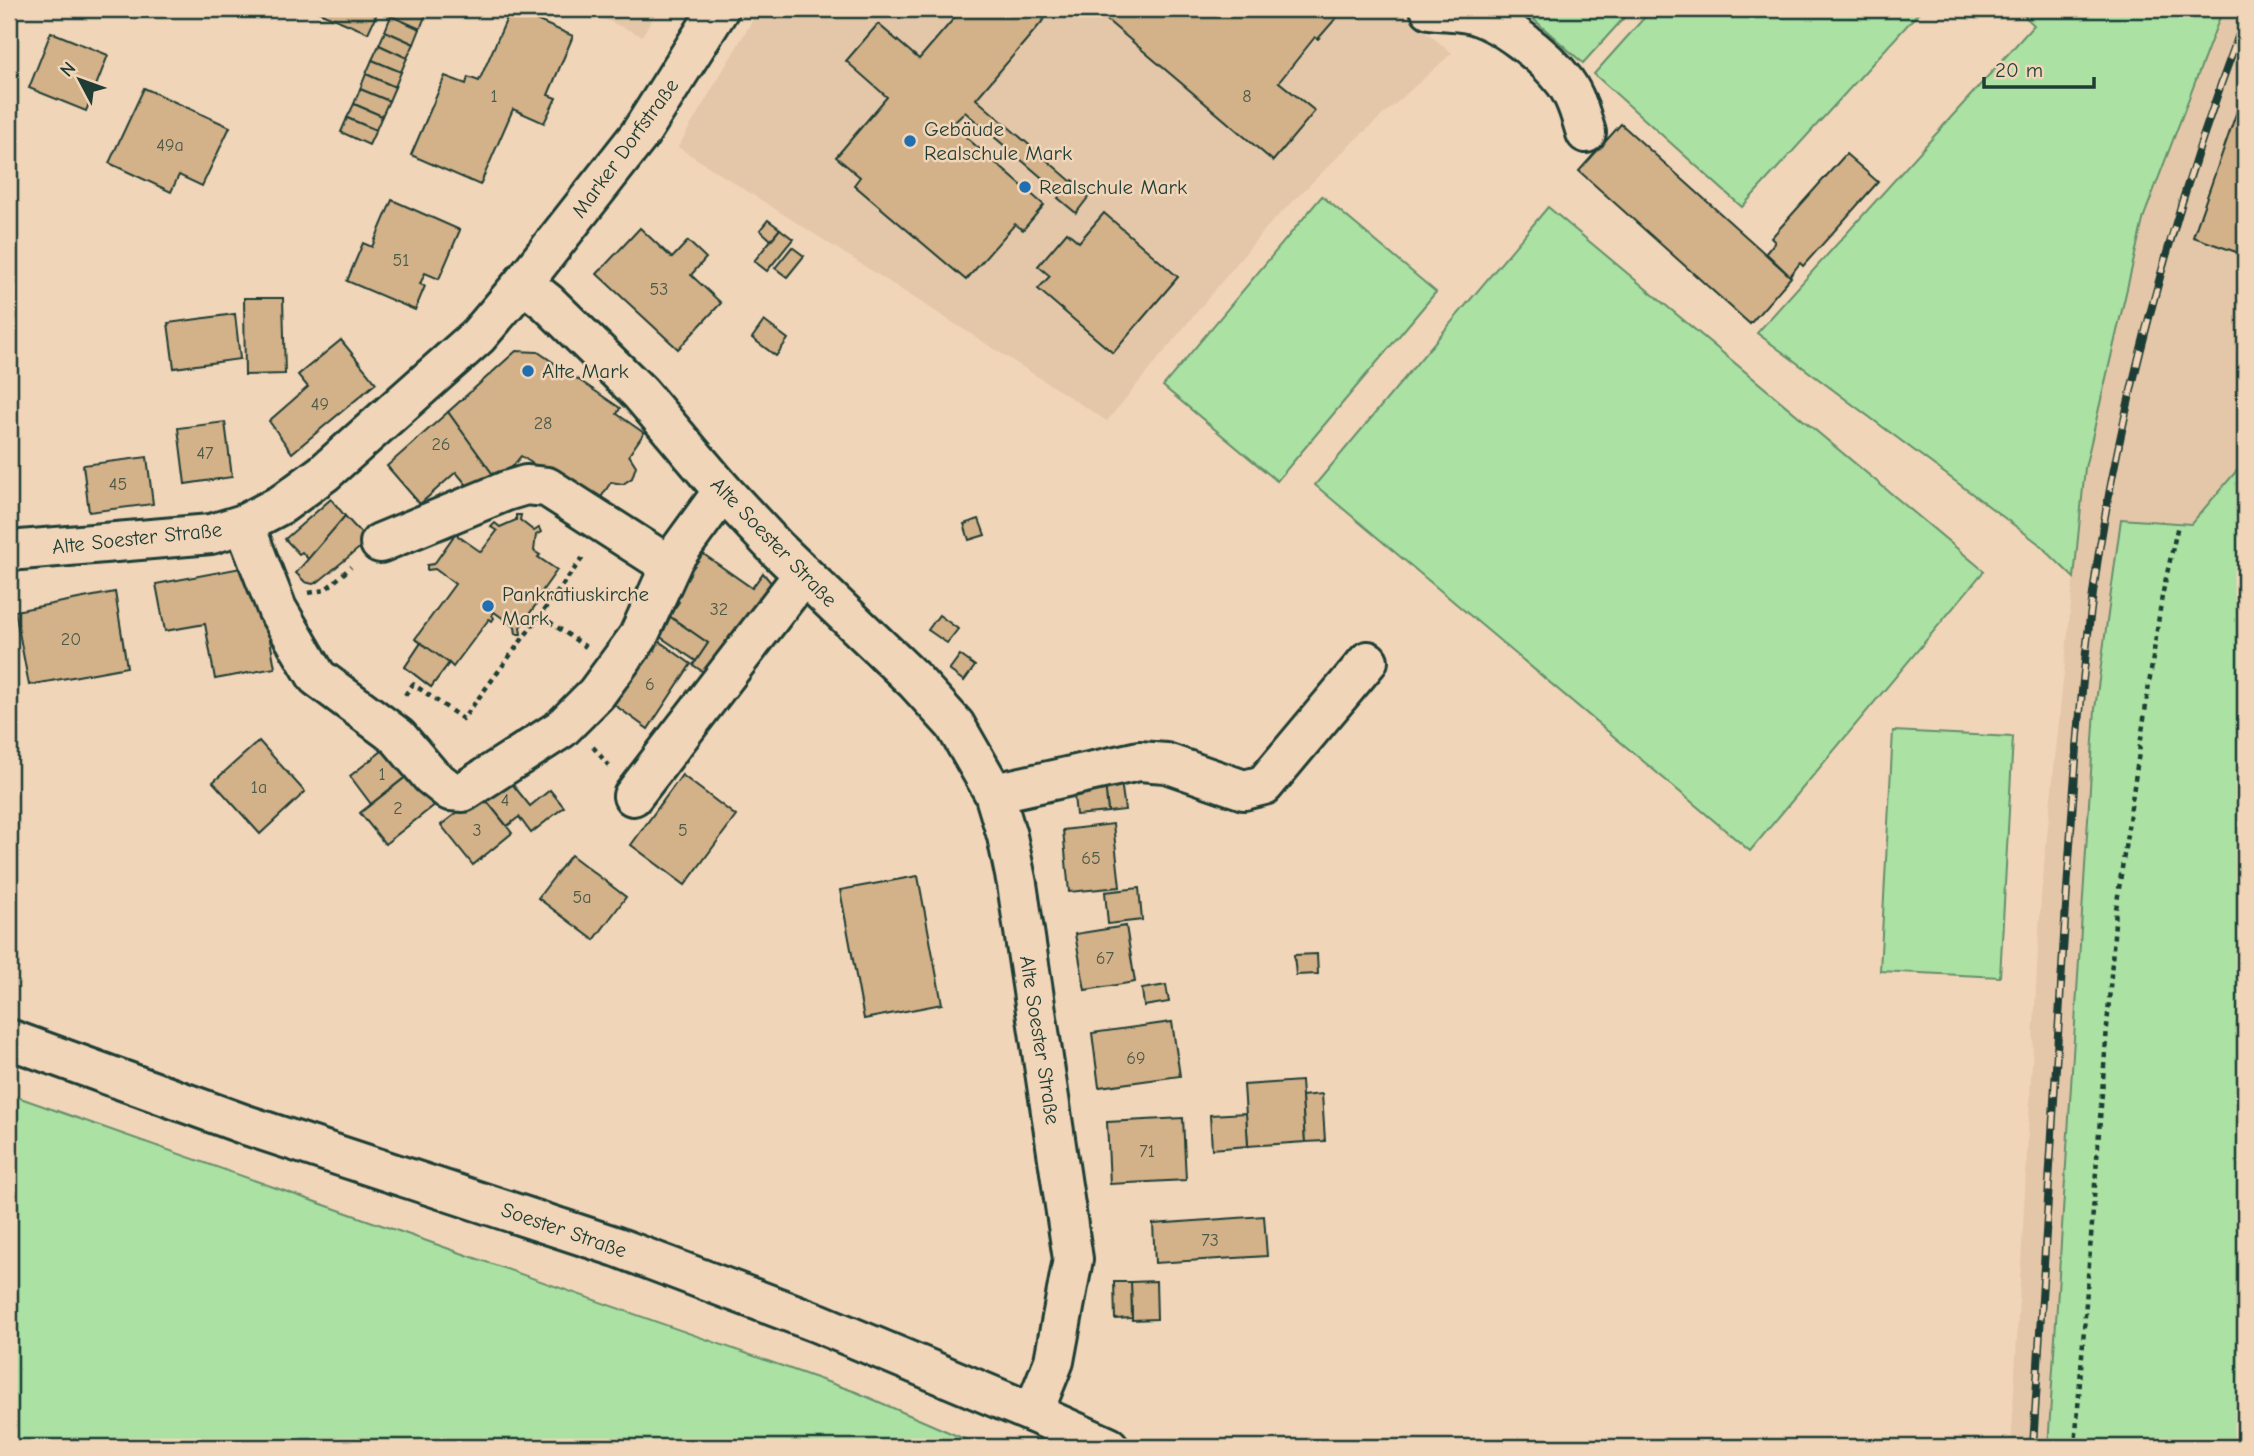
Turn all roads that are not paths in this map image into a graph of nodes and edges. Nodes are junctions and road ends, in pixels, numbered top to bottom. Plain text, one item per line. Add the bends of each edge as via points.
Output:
1 (719, 9) edge
2 (1430, 9) edge
3 (1586, 133) dead end
4 (523, 283) junction
5 (723, 491) junction
6 (244, 524) junction
7 (380, 543) road end
8 (9, 551) edge
9 (670, 566) junction
10 (803, 575) junction
11 (1368, 660) dead end
12 (994, 793) junction
13 (633, 796) road end
14 (9, 1039) edge
15 (1033, 1413) junction
16 (1109, 1447) edge

1 - 4 street, Marker Dorfstraße via 640,134
2 - 3 street via 1470,13 1513,34 1566,84
4 - 5 street, Alte Soester Straße via 640,393
4 - 6 street, Alte Soester Straße via 478,336 324,472
5 - 9 street
5 - 10 street, Alte Soester Straße
6 - 8 street, Alte Soester Straße via 211,534
6 - 9 street via 274,602 317,677 398,737 450,792 463,792 532,748 596,694 638,637
7 - 9 street via 526,485 547,488
10 - 12 street, Alte Soester Straße via 915,681 955,726
10 - 13 street
11 - 12 street via 1264,785 1244,790 1151,761 1126,762
12 - 15 street, Alte Soester Straße via 1017,884 1073,1259 1054,1361
14 - 15 street, Soester Straße via 246,1125 617,1247 818,1323
15 - 16 street, Soester Straße

